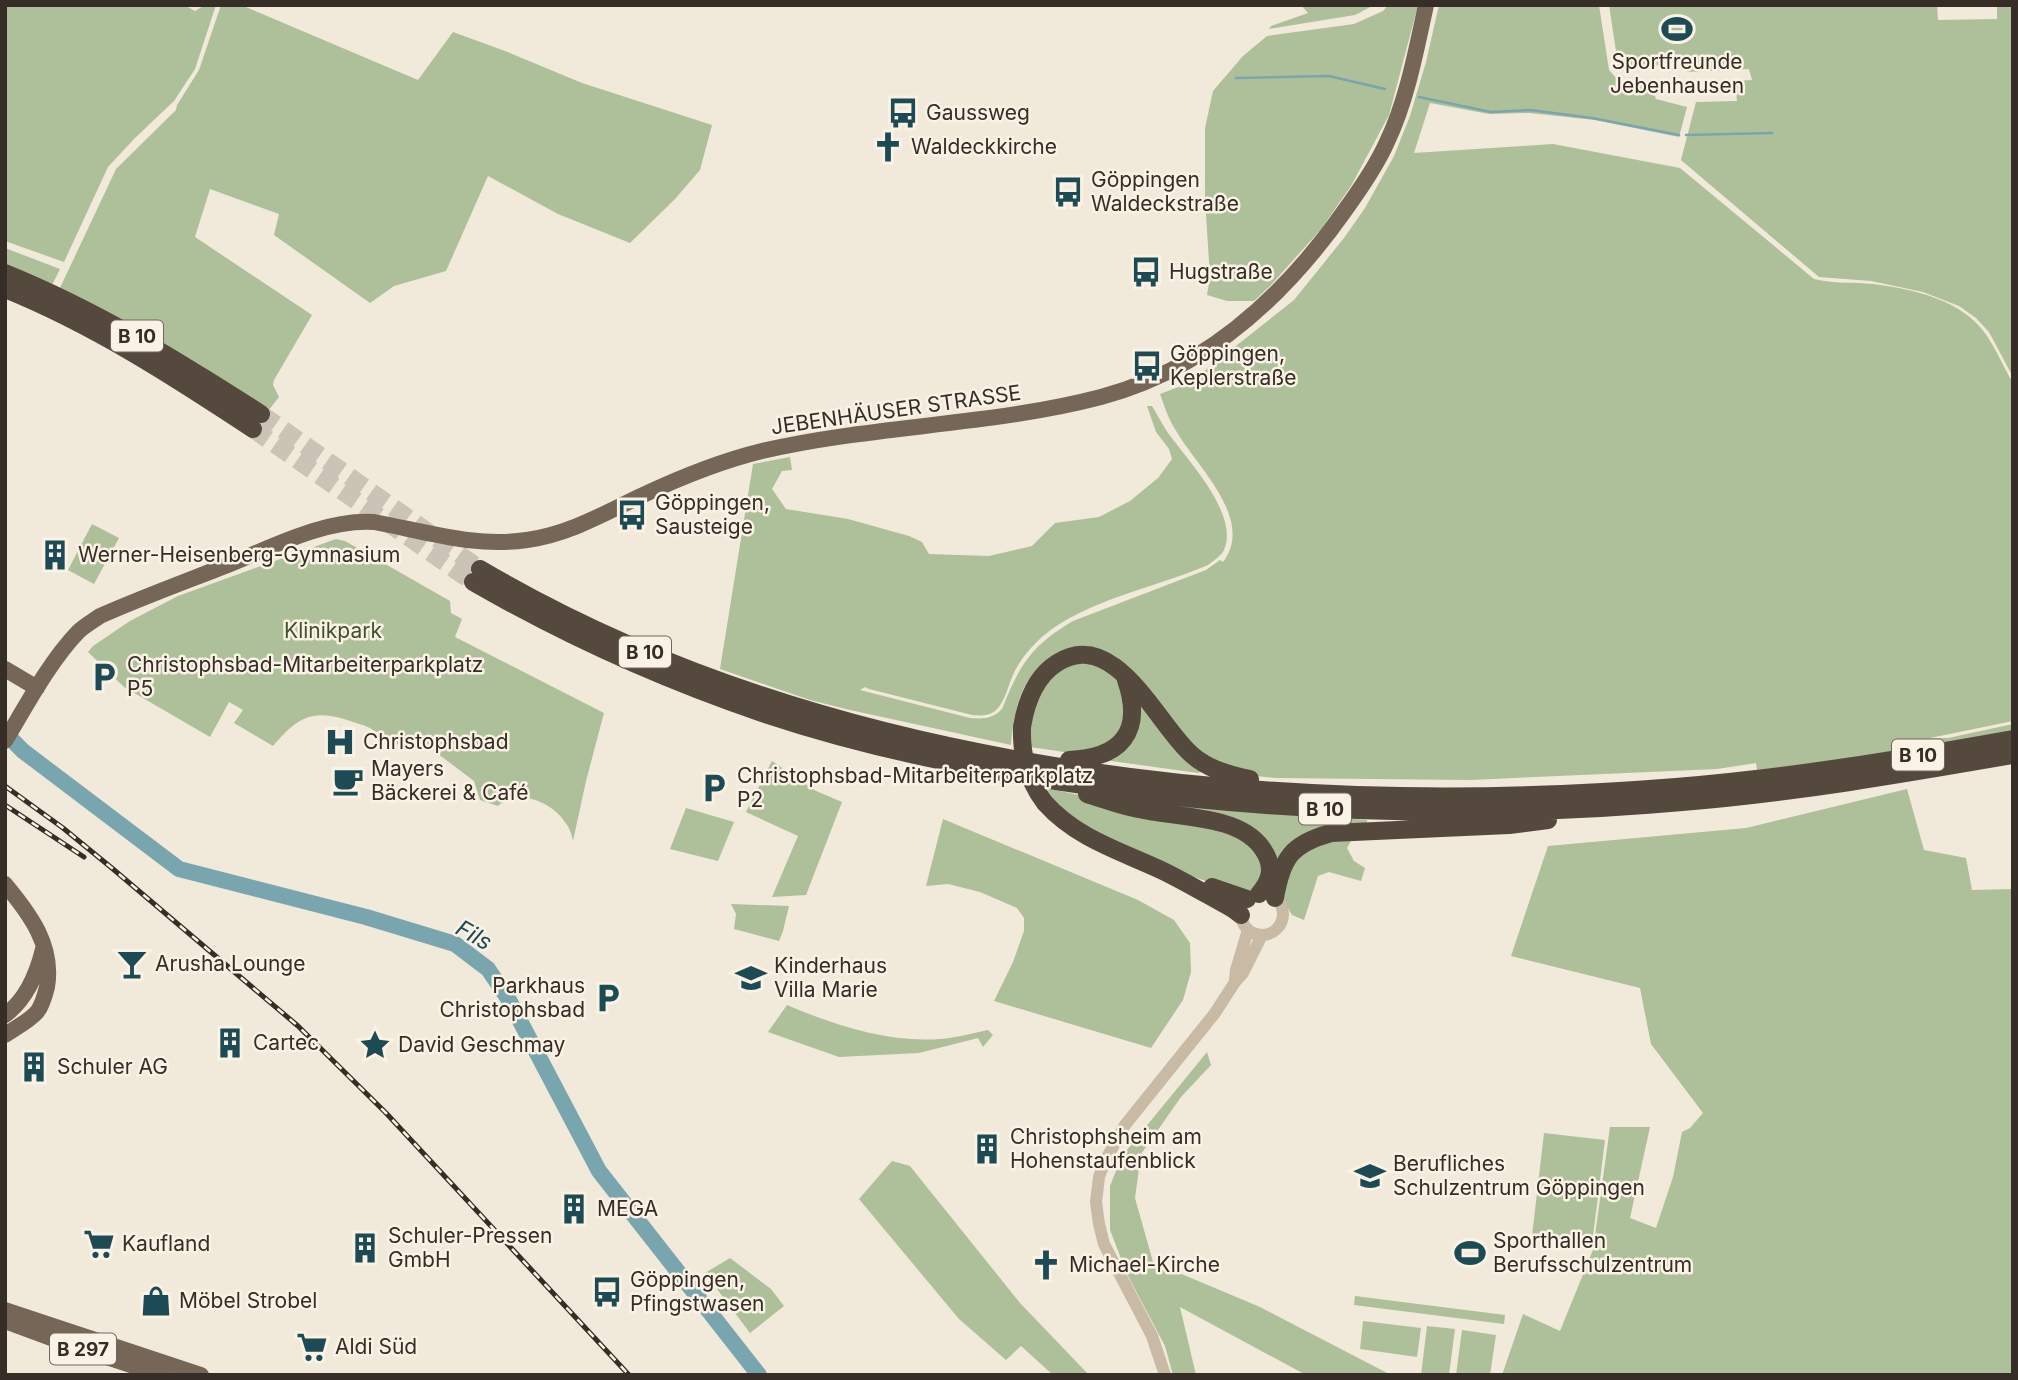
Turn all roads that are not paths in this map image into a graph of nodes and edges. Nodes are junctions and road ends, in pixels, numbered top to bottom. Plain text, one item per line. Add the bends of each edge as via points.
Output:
1 (1426, 5) edge
2 (5, 273) edge
3 (5, 289) edge
4 (476, 576) tunnel mouth
5 (5, 669) edge
6 (1124, 674) junction
7 (37, 688) junction
8 (2013, 739) edge
9 (5, 741) edge
10 (2013, 755) edge
11 (1057, 773) junction
12 (1276, 790) junction
13 (1592, 808) junction
14 (5, 884) edge
15 (1254, 907) junction
16 (1262, 935) junction
17 (44, 948) junction
18 (1235, 982) junction
19 (9, 1012) edge
20 (5, 1035) edge
21 (5, 1311) edge
22 (5, 1321) edge
23 (161, 1375) edge
24 (201, 1375) edge
25 (1165, 1375) edge

1 - 7 main road, JEBENHÄUSER STRASSE via 1399,110 1374,167 1322,243 1274,296 1227,336 1181,365 1113,393 1027,412 757,453 671,483 591,522 547,537 480,541 374,522 341,523 100,616 79,630
2 - 3 highway, B 10 via 141,338 257,421 132,351
4 - 11 highway, B 10 via 646,652 768,699
5 - 7 main road
6 - 11 highway, B 10 via 1133,708 1124,739 1101,757 1070,760
6 - 12 highway via 1192,755 1221,772
6 - 15 highway, bridge via 1091,656 1062,660 1048,669 1026,706 1022,727 1028,773 1045,803 1088,837 1233,909
7 - 9 main road, JEBENHÄUSER STRASSE
8 - 12 highway, B 10 via 1823,770 1664,788 1464,796
10 - 13 highway, B 10 via 1767,794
11 - 12 highway, B 10
11 - 13 highway, B 10 via 1231,802 1445,812
11 - 15 highway via 1077,792 1242,829 1257,841 1270,867 1270,877
13 - 15 highway, B 10 via 1509,825 1315,837 1287,858
14 - 17 main road via 30,915
15 - 16 street
15 - 16 street via 1280,904 1283,912 1275,931
15 - 18 street
16 - 18 street
17 - 19 main road via 35,977
17 - 20 main road via 49,975 46,993 37,1012
18 - 25 street via 1200,1034 1125,1125 1099,1177 1096,1202 1104,1244 1152,1336
21 - 24 main road, B 297
22 - 23 main road, B 297

